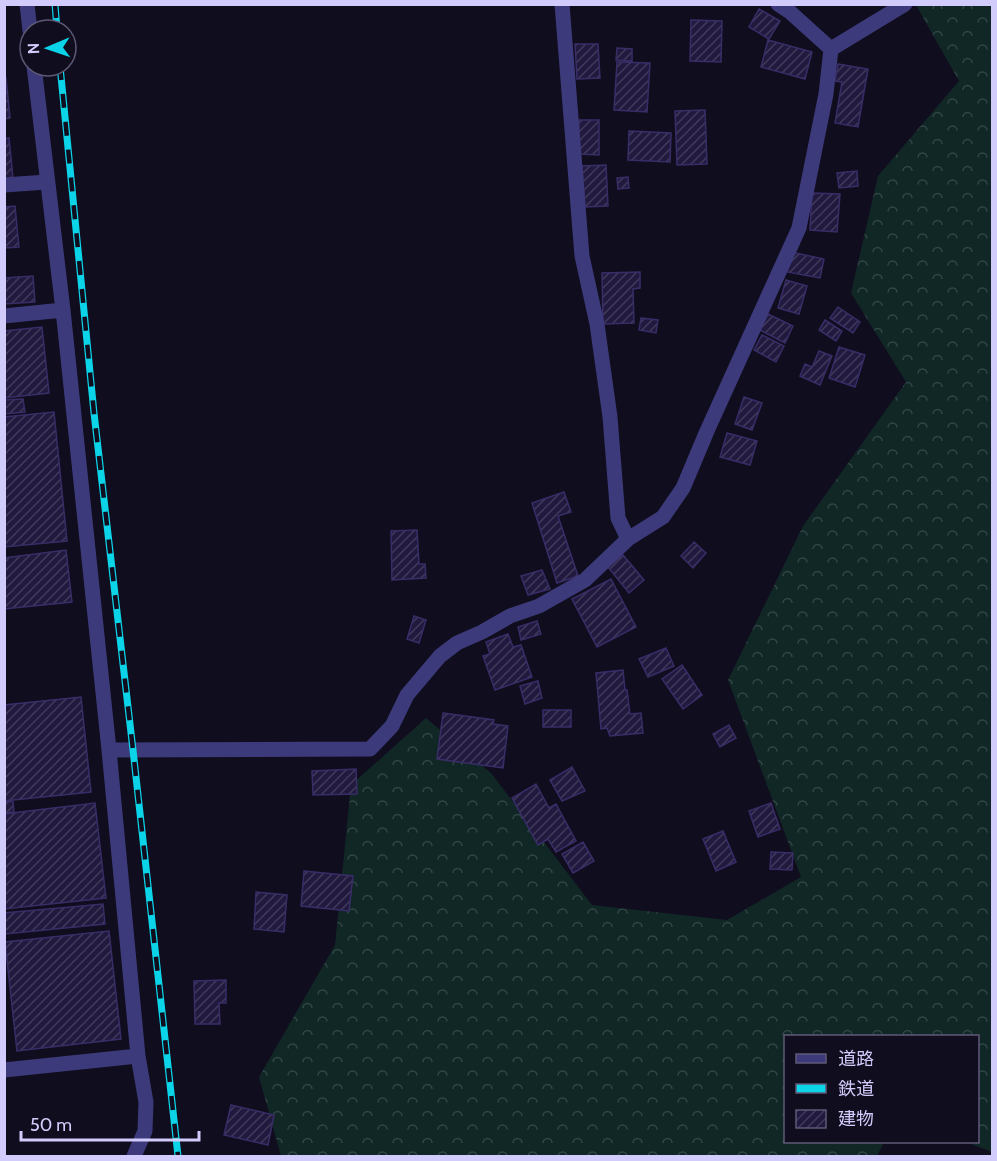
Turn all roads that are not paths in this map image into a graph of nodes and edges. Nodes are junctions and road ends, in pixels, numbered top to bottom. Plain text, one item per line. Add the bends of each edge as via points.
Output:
1 (562, 4) edge
2 (778, 4) edge
3 (905, 4) edge
4 (831, 49) junction
5 (35, 78) edge
6 (47, 182) junction
7 (4, 185) edge
8 (63, 310) junction
9 (4, 316) edge
10 (628, 539) junction
11 (110, 750) junction
12 (138, 1056) junction
13 (4, 1070) edge
14 (134, 1156) edge

1 - 10 street via 582,256 609,405 618,518
2 - 4 street
3 - 4 street
4 - 10 street via 799,228 683,489 663,517
5 - 6 street
6 - 7 street
6 - 8 street
8 - 9 street
8 - 11 street
10 - 11 street via 585,580 539,606 457,643 440,656 407,695 392,726 370,749
11 - 12 street
12 - 13 street
12 - 14 street via 146,1102 145,1131

